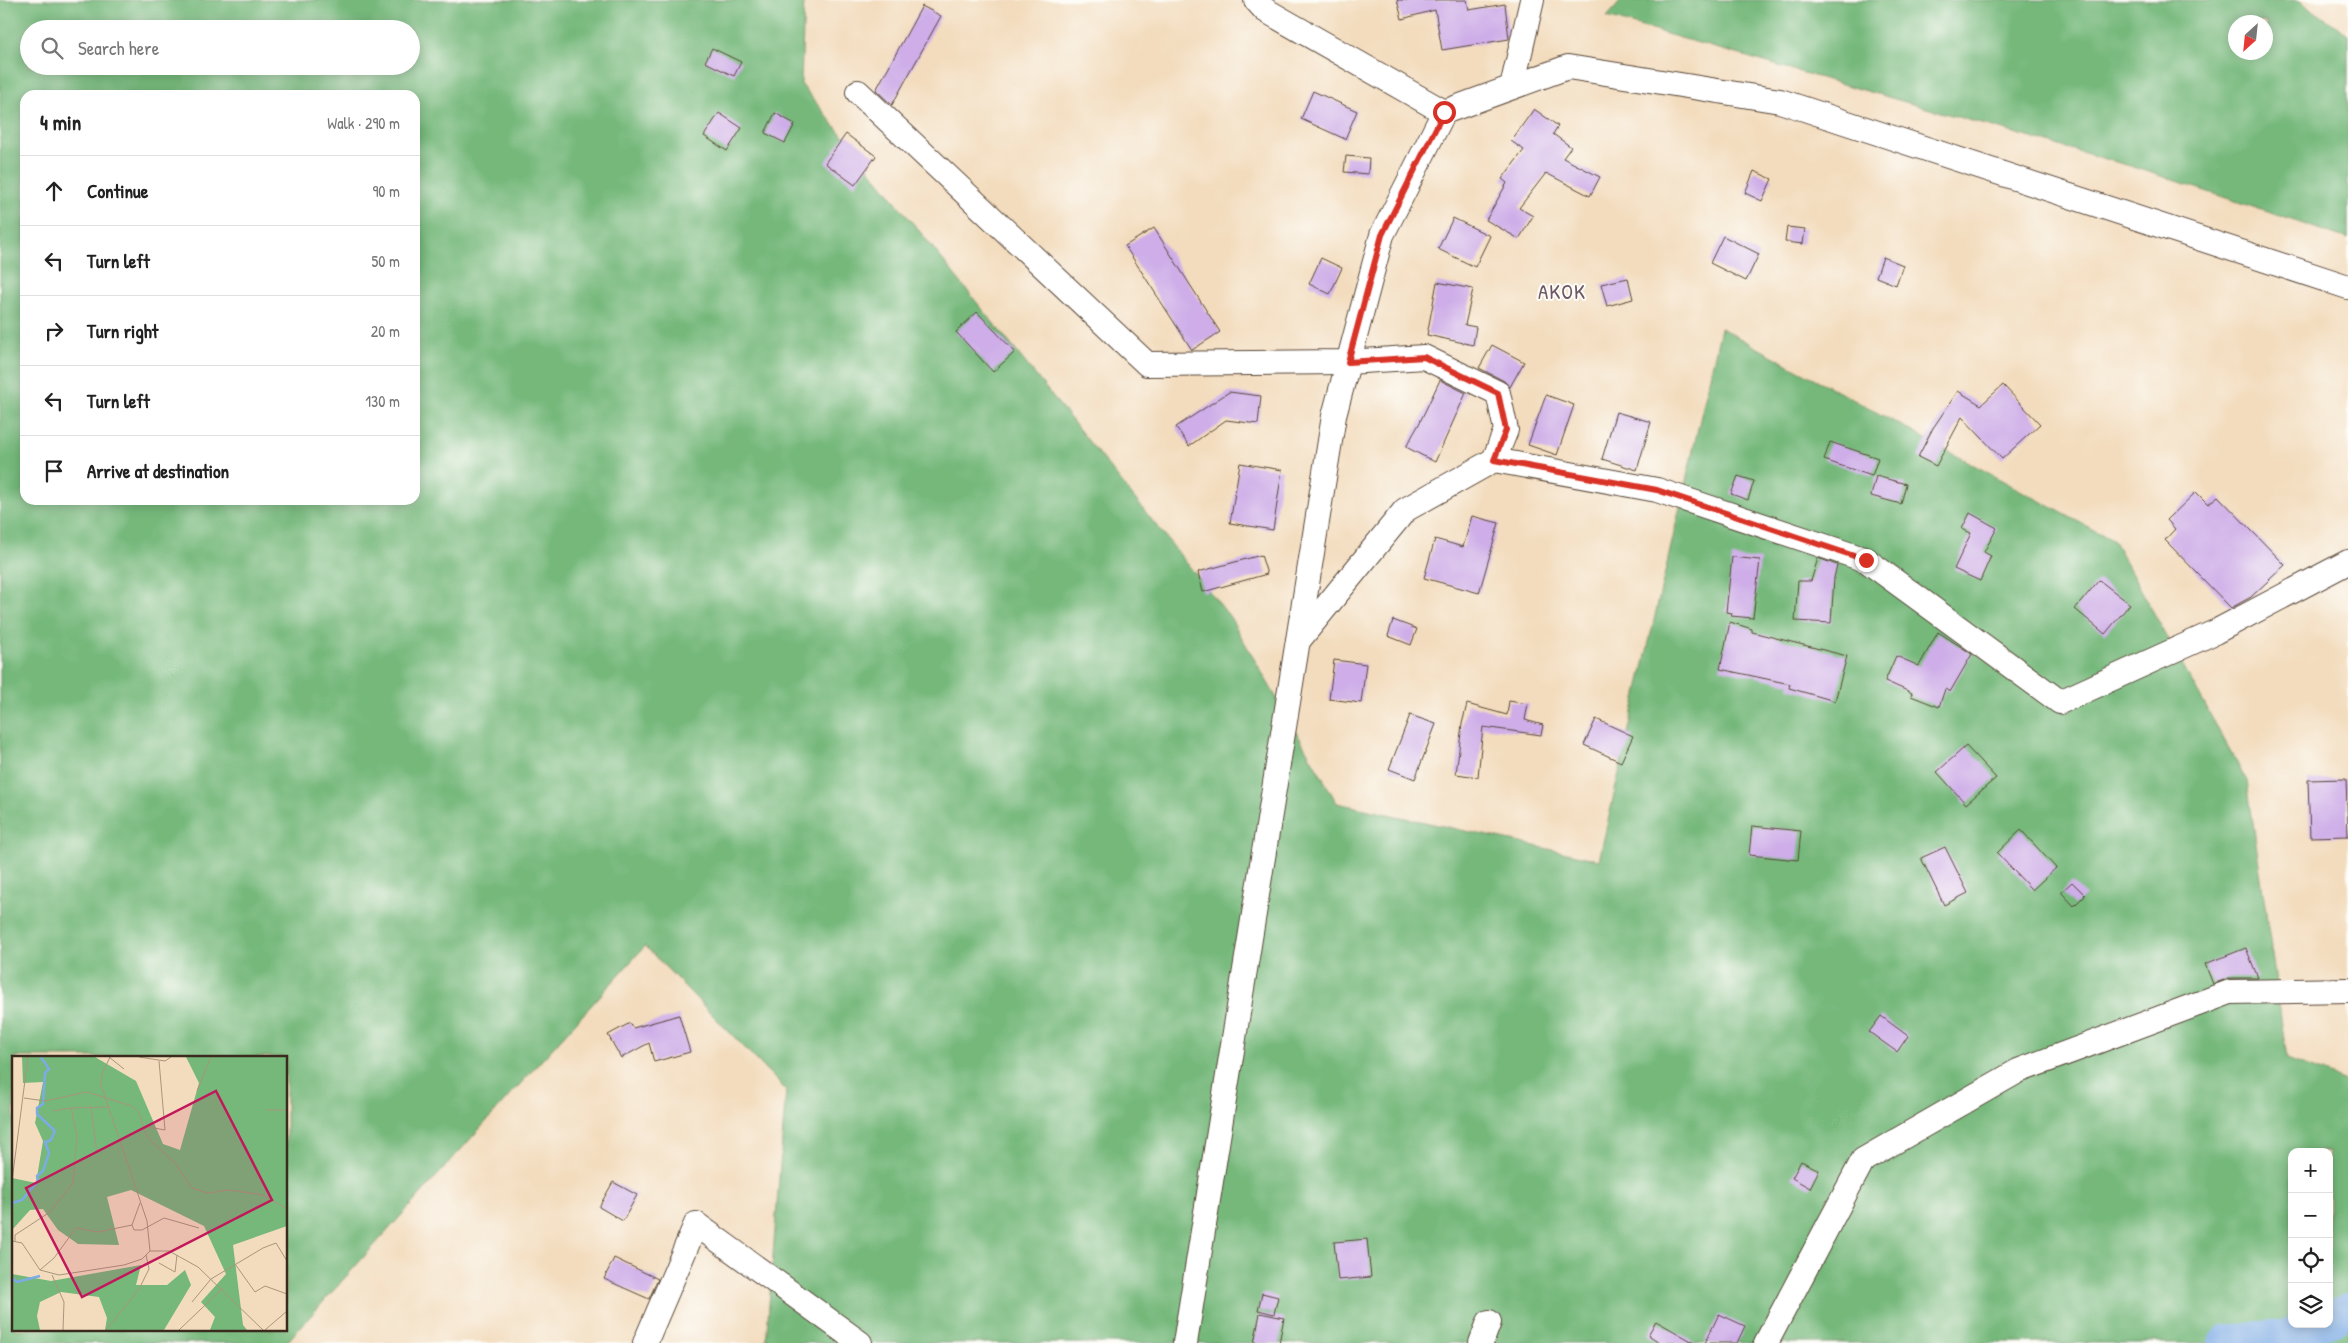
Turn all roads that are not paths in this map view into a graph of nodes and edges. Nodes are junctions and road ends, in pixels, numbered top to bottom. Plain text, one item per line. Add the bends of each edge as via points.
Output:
1 (1256, 0) edge
2 (1532, 0) edge
3 (1512, 87) junction
4 (858, 92) dead end
5 (1444, 112) junction
6 (2348, 286) edge
7 (1348, 362) junction
8 (1494, 460) junction
9 (2348, 562) edge
10 (1298, 642) junction
11 (2348, 990) edge
12 (645, 1343) edge
13 (860, 1343) edge
14 (1185, 1343) edge
15 (1766, 1343) edge

1 - 5 street via 1265,10
2 - 3 street
3 - 5 street
3 - 6 street via 1568,67 1780,101
4 - 7 street via 1147,364
5 - 7 street via 1382,235
7 - 8 street via 1424,357 1498,393 1506,430
7 - 10 street via 1334,416
8 - 9 street via 1657,490 1866,560 2060,702 2215,632
8 - 10 street via 1405,510
10 - 14 street
11 - 15 street via 2230,992 2018,1071 1863,1160
12 - 13 street via 696,1224

